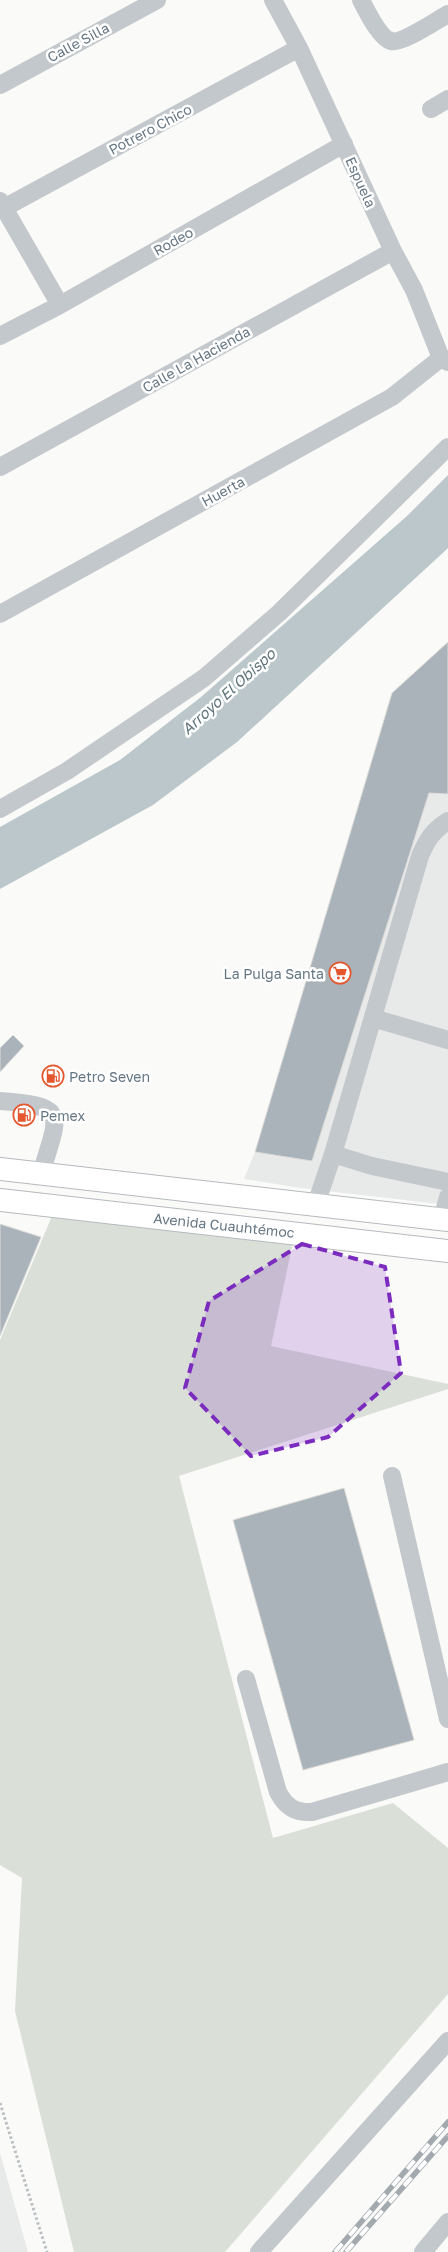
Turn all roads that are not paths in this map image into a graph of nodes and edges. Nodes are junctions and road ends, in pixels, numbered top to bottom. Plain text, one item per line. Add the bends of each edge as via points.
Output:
1 (157, 0) edge
2 (273, 0) edge
3 (361, 0) edge
4 (448, 14) edge
5 (299, 48) junction
6 (0, 85) edge
7 (448, 99) edge
8 (431, 109) dead end
9 (344, 144) junction
10 (1, 206) edge
11 (393, 251) junction
12 (60, 305) junction
13 (0, 336) edge
14 (444, 360) edge
15 (448, 447) edge
16 (0, 466) edge
17 (0, 614) edge
18 (0, 808) edge
19 (448, 821) edge
20 (373, 1018) junction
21 (448, 1040) edge
22 (0, 1102) edge
23 (333, 1154) junction
24 (0, 1169) edge
25 (41, 1174) junction
26 (448, 1182) edge
27 (448, 1197) edge
28 (0, 1200) edge
29 (316, 1204) junction
30 (445, 1219) edge
31 (448, 1251) edge
32 (392, 1476) dead end
33 (246, 1679) dead end
34 (448, 1719) edge
35 (448, 1772) edge
36 (448, 2041) edge
37 (448, 2222) edge
38 (425, 2251) edge
39 (259, 2252) edge

1 - 6 street, Calle Silla
2 - 5 street, Espuela
3 - 4 street via 384,37 392,41 401,40
5 - 9 street, Espuela
5 - 10 street, Potrero Chico
7 - 8 street
9 - 11 street, Espuela
9 - 12 street, Rodeo
10 - 12 street
11 - 14 street, Espuela
11 - 16 street, Calle La Hacienda
12 - 13 street, Rodeo
14 - 17 street, Huerta via 392,397
15 - 18 street via 279,613 204,678 112,742
19 - 20 street via 436,828 420,856
20 - 21 street
20 - 23 street
22 - 25 street via 45,1107 52,1114 56,1123
23 - 26 street
23 - 29 street
24 - 25 main road
25 - 29 main road
27 - 30 street
28 - 31 main road, Avenida Cuauhtémoc
29 - 30 main road
32 - 34 street
33 - 35 street via 278,1792 291,1809 312,1812
36 - 39 street
37 - 38 street

